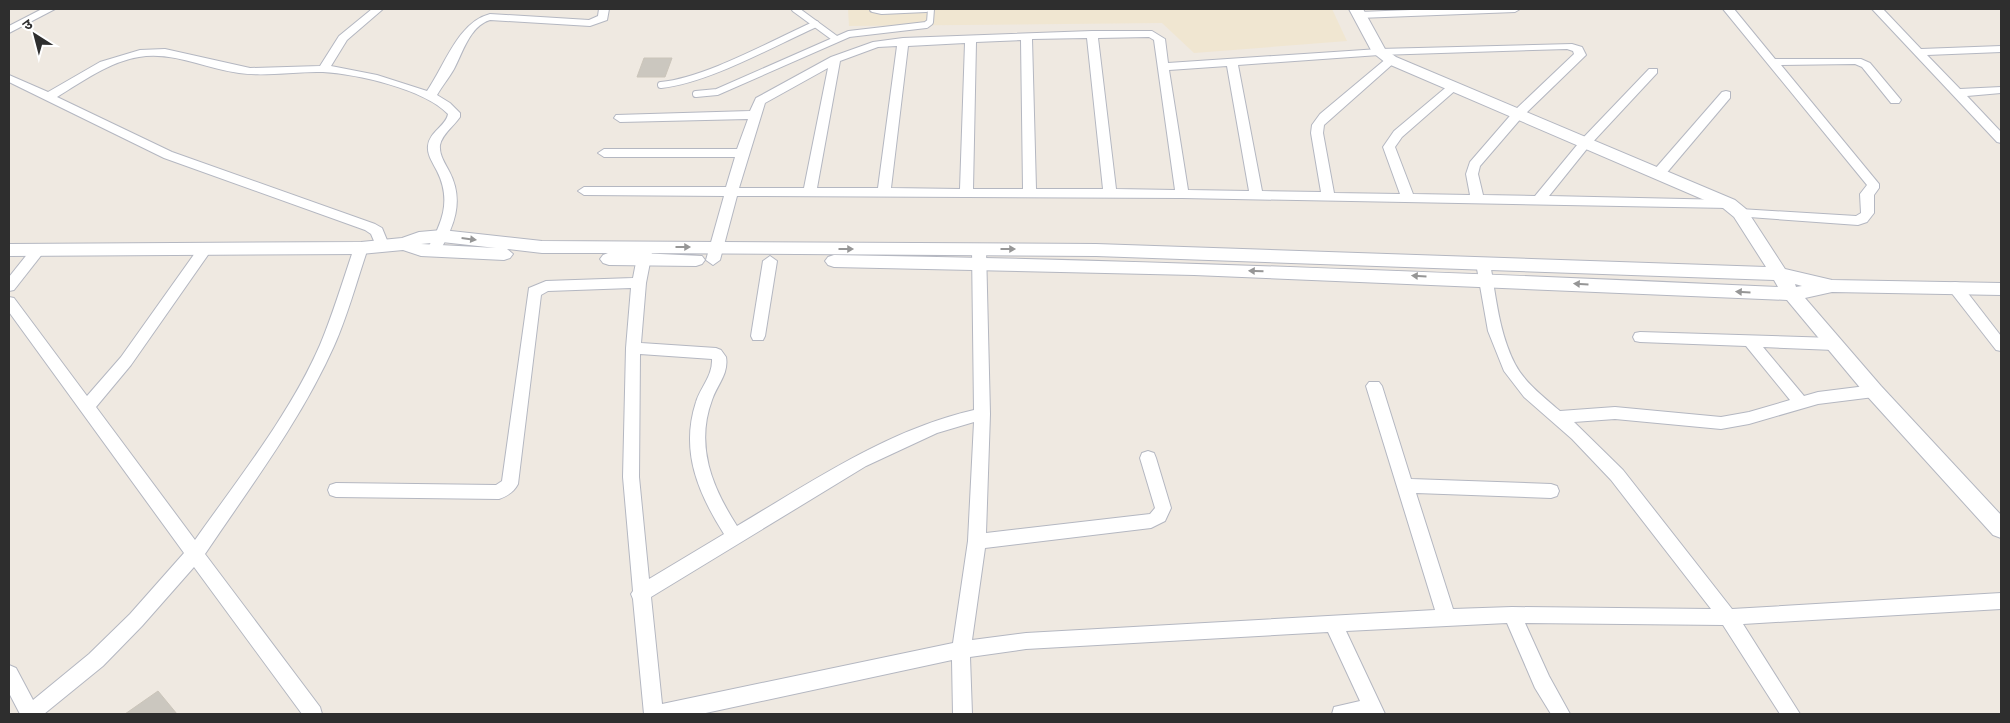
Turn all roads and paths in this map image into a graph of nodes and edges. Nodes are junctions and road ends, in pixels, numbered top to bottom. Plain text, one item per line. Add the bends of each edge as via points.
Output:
1 (50, 9) edge
2 (378, 9) edge
3 (519, 9) edge
4 (604, 9) edge
5 (795, 9) edge
6 (873, 9) edge
7 (926, 9) edge
8 (931, 9) edge
9 (1516, 9) edge
10 (1728, 9) edge
11 (1877, 9) edge
12 (1358, 12) edge
13 (512, 18) junction
14 (816, 24) junction
15 (9, 30) edge
16 (1092, 34) junction
17 (1026, 36) junction
18 (836, 38) junction
19 (971, 38) junction
20 (903, 41) junction
21 (2001, 49) edge
22 (1918, 52) junction
23 (1385, 56) junction
24 (835, 59) junction
25 (1232, 62) junction
26 (1772, 62) junction
27 (1162, 67) junction
28 (324, 69) junction
29 (1652, 70) dead end
30 (9, 78) edge
31 (661, 85) dead end
32 (1454, 86) junction
33 (2001, 90) edge
34 (1957, 93) junction
35 (696, 94) dead end
36 (1726, 95) dead end
37 (430, 96) junction
38 (48, 97) junction
39 (1895, 100) dead end
40 (1519, 113) junction
41 (754, 115) junction
42 (620, 118) dead end
43 (2001, 139) edge
44 (1586, 142) junction
45 (604, 153) dead end
46 (742, 153) junction
47 (1659, 173) junction
48 (584, 191) dead end
49 (884, 191) junction
50 (810, 192) junction
51 (966, 192) junction
52 (1030, 193) junction
53 (1110, 193) junction
54 (731, 194) junction
55 (1182, 194) junction
56 (1256, 196) junction
57 (1328, 197) junction
58 (1408, 198) junction
59 (1477, 200) junction
60 (1538, 201) junction
61 (1735, 209) junction
62 (442, 236) junction
63 (404, 244) junction
64 (382, 245) junction
65 (361, 248) junction
66 (205, 249) junction
67 (9, 250) edge
68 (38, 250) junction
69 (433, 251) junction
70 (644, 254) junction
71 (715, 254) junction
72 (794, 255) junction
73 (979, 256) junction
74 (770, 261) junction
75 (1485, 271) junction
76 (1778, 274) junction
77 (639, 283) junction
78 (9, 286) edge
79 (1832, 286) junction
80 (1955, 287) junction
81 (2001, 289) edge
82 (1792, 294) junction
83 (9, 302) edge
84 (758, 336) dead end
85 (1640, 337) dead end
86 (1750, 341) junction
87 (1834, 344) junction
88 (2001, 346) edge
89 (633, 348) junction
90 (1374, 386) dead end
91 (1874, 391) junction
92 (1800, 403) junction
93 (86, 408) junction
94 (982, 414) junction
95 (1558, 417) junction
96 (1148, 458) dead end
97 (1406, 486) junction
98 (336, 490) dead end
99 (1551, 491) dead end
100 (2001, 529) edge
101 (734, 537) junction
102 (977, 541) junction
103 (194, 555) junction
104 (640, 594) junction
105 (2001, 600) edge
106 (1512, 615) junction
107 (1728, 617) junction
108 (1447, 619) junction
109 (1333, 623) junction
110 (961, 650) junction
111 (9, 674) edge
112 (1374, 711) edge
113 (30, 714) edge
114 (313, 714) edge
115 (653, 714) edge
116 (659, 714) edge
117 (963, 714) edge
118 (1341, 714) edge
119 (1561, 714) edge
120 (1791, 714) edge

1 - 15 street
2 - 28 street via 344,38
3 - 13 street
4 - 13 street via 603,18 590,23
5 - 14 lane
6 - 7 lane
8 - 18 lane via 930,22 926,25 858,32
9 - 12 street
10 - 26 street
11 - 22 street
12 - 23 street
13 - 37 street via 490,16 479,20
14 - 18 lane
14 - 31 lane via 700,76
16 - 17 street
16 - 27 street via 1152,34 1159,39
16 - 53 street
17 - 19 street
17 - 52 street
18 - 35 lane via 717,92
19 - 20 street
19 - 51 street
20 - 24 street via 865,47
20 - 49 street
21 - 22 street
22 - 34 street
23 - 25 street
23 - 32 street
23 - 40 street via 1568,46 1578,49 1580,55
23 - 57 street via 1318,125
24 - 41 street via 768,95 760,101
24 - 50 street
25 - 27 street
25 - 56 street
26 - 39 street via 1857,61 1866,65
26 - 61 street via 1870,179 1873,188 1867,197 1870,210 1858,221
27 - 55 street
28 - 37 street via 385,81
28 - 38 street via 239,70 153,51 112,61
29 - 44 street
30 - 38 street
32 - 40 street
32 - 58 street via 1398,134 1389,147
33 - 34 street
34 - 43 street
36 - 47 street
37 - 62 street via 454,113 454,118 435,139 434,145 453,193 451,211
38 - 64 street via 168,155 370,227 377,231
40 - 44 street
40 - 59 street via 1474,164 1472,174
41 - 42 street
41 - 46 street
44 - 47 street
44 - 60 street
45 - 46 street
46 - 54 street
47 - 61 street
48 - 54 street
49 - 50 street
49 - 51 street
50 - 54 street
51 - 52 street
52 - 53 street
53 - 55 street
54 - 71 street
55 - 56 street
56 - 57 street
57 - 58 street
58 - 59 street
59 - 60 street
60 - 61 street
61 - 76 street
62 - 63 street via 419,238
62 - 69 street
62 -> 70 street
63 - 64 street
63 - 69 street
64 - 65 street
65 - 66 street
65 - 103 street via 327,346 304,390
66 - 68 street
66 - 93 street via 126,361
67 - 68 street
68 - 78 street
69 - 70 street
70 - 71 street
70 - 77 street
71 - 72 street
71 - 74 street
72 - 73 street
72 - 74 street
73 - 75 street
73 - 94 street
74 - 84 street
75 - 76 street
82 -> 75 street
75 - 95 street via 1495,331 1509,367 1529,393
76 - 79 street
76 - 82 street
77 - 89 street
77 - 98 street via 546,286 534,292 510,484 506,489 499,492
79 - 80 street
79 - 82 street
80 - 81 street
80 - 88 street
82 - 87 street
83 - 93 street
85 - 86 street
86 - 87 street
86 - 92 street
87 - 91 street
89 - 101 street via 716,354 719,357 719,369 700,411 697,447 707,492
89 - 104 street via 631,477
90 - 97 street
91 - 92 street
91 - 100 street
92 - 95 street via 1721,424 1615,413
93 - 103 street
94 - 101 street via 950,420 907,437
94 - 102 street
95 - 107 street via 1617,475
96 - 102 street via 1163,508 1158,518
97 - 99 street
97 - 108 street
101 - 104 street
102 - 110 street
103 - 113 street via 96,660
103 - 114 street
104 - 115 street
105 - 107 street
106 - 107 street
106 - 108 street
106 - 119 street via 1542,682
107 - 120 street
108 - 109 street
109 - 110 street via 1026,642
109 - 112 street
110 - 116 street
110 - 117 street
111 - 113 street
112 - 118 street

